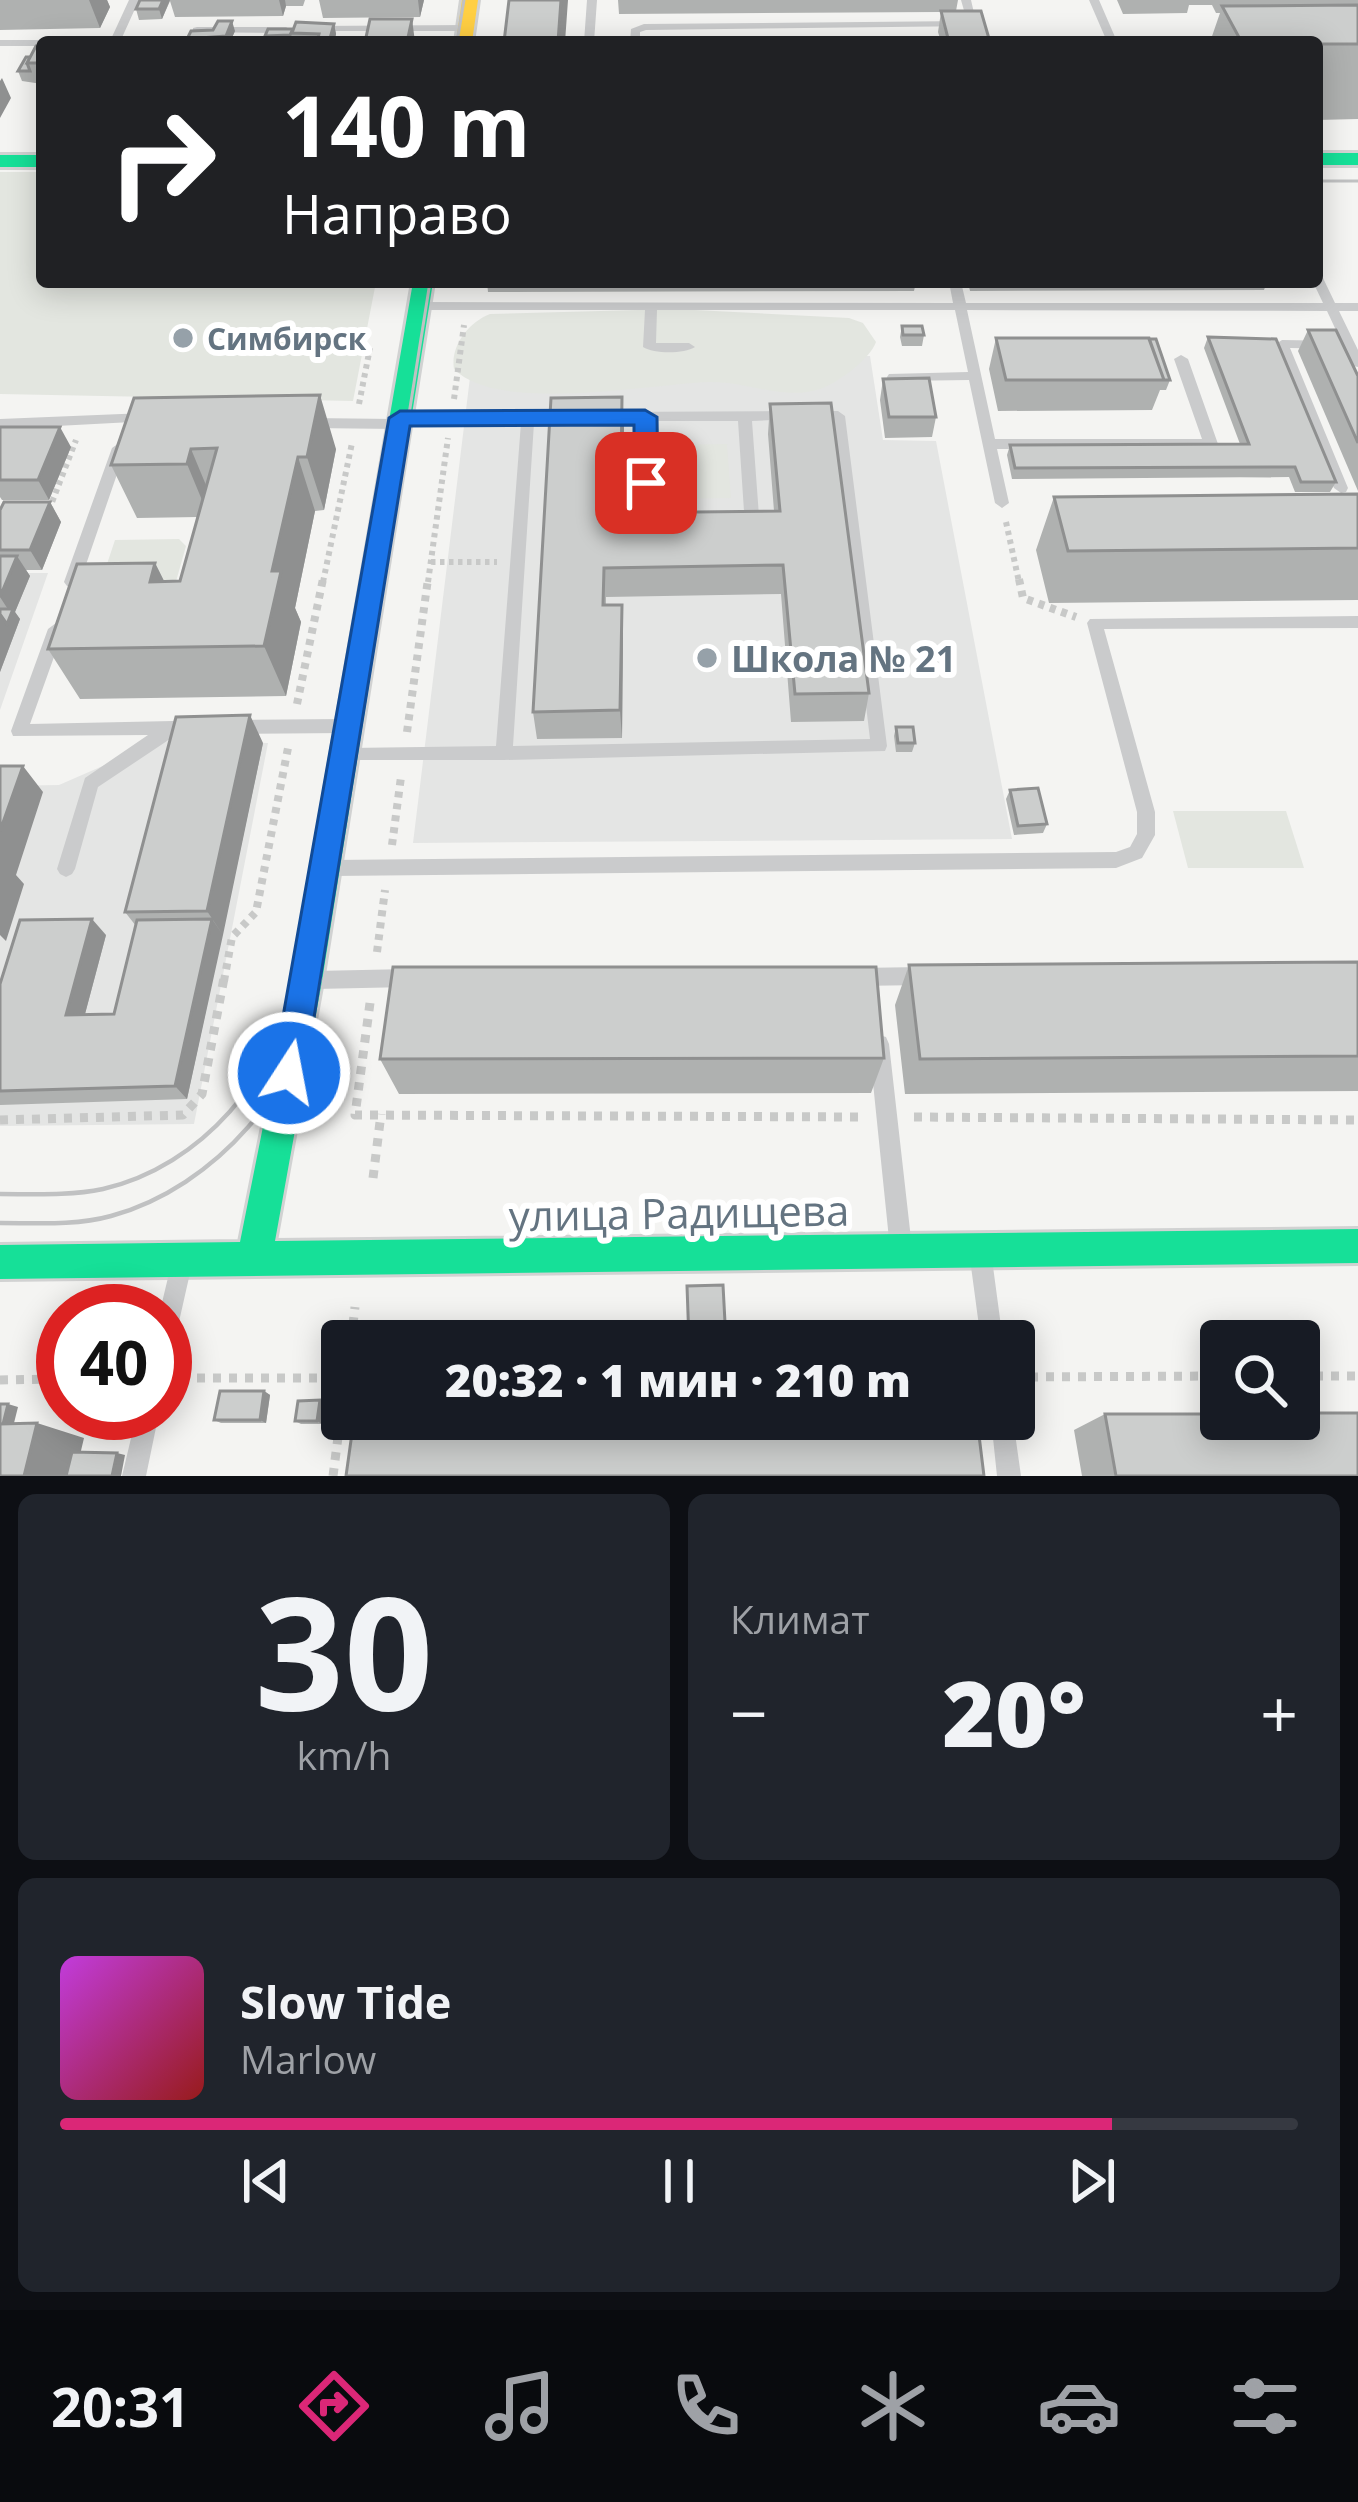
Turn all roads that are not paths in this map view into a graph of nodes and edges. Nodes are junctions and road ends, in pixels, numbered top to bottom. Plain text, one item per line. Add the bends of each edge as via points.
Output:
1 (134, 0) edge
2 (592, 0) edge
3 (966, 0) edge
4 (1094, 0) edge
5 (467, 23) edge
6 (197, 30) edge
7 (118, 36) edge
8 (589, 36) edge
9 (635, 36) edge
10 (1110, 36) edge
11 (0, 43) edge
12 (36, 43) edge
13 (1323, 159) edge
14 (1358, 159) edge
15 (36, 160) edge
16 (0, 161) edge
17 (956, 288) edge
18 (1322, 288) edge
19 (421, 294) edge
20 (959, 305) junction
21 (651, 306) junction
22 (1331, 307) junction
23 (1358, 307) edge
24 (688, 347) dead end
25 (1355, 356) edge
26 (1181, 359) dead end
27 (975, 376) junction
28 (896, 393) edge
29 (745, 416) junction
30 (645, 417) junction
31 (168, 418) edge
32 (529, 418) junction
33 (575, 418) edge
34 (598, 418) edge
35 (130, 419) junction
36 (400, 421) junction
37 (296, 423) edge
38 (0, 424) edge
39 (990, 444) junction
40 (1341, 488) edge
41 (1002, 502) road end
42 (688, 516) edge
43 (710, 516) edge
44 (67, 597) edge
45 (59, 620) edge
46 (1358, 622) edge
47 (348, 726) junction
48 (197, 727) edge
49 (221, 727) edge
50 (173, 728) junction
51 (504, 753) junction
52 (344, 755) junction
53 (66, 868) dead end
54 (325, 868) junction
55 (872, 976) junction
56 (942, 976) edge
57 (825, 977) edge
58 (421, 978) edge
59 (307, 981) junction
60 (875, 1000) edge
61 (877, 1023) edge
62 (1358, 1246) edge
63 (980, 1250) junction
64 (902, 1252) junction
65 (254, 1259) junction
66 (181, 1261) junction
67 (0, 1262) edge
68 (176, 1284) edge
69 (989, 1320) edge
70 (142, 1440) edge
71 (1005, 1440) edge
72 (134, 1476) edge
73 (1010, 1476) edge

1 - 7 lane
2 - 8 lane
3 - 9 lane via 973,24 644,27
4 - 10 lane
5 - 6 lane
11 - 12 lane
13 - 14 street
15 - 16 street
17 - 20 lane
18 - 22 lane
19 - 21 lane via 467,306
19 - 36 street
20 - 21 lane
20 - 22 lane
20 - 27 lane
21 - 24 lane via 649,347
22 - 23 lane
22 - 25 lane
25 - 40 lane via 1282,344
26 - 39 lane via 1210,444
27 - 28 lane via 894,376
27 - 39 lane
29 - 30 lane
29 - 43 lane via 752,516
29 - 51 lane via 838,416 879,746
30 - 34 lane
30 - 42 lane via 646,517
31 - 35 lane
32 - 33 lane
32 - 36 lane
32 - 51 lane
35 - 38 lane
35 - 44 lane
36 - 37 lane
36 - 47 street
39 - 41 lane
45 - 50 lane via 19,731
46 - 54 lane via 1095,623 1145,812 1146,836 1136,854 1116,860
47 - 49 lane
47 - 52 street
48 - 50 lane
50 - 53 lane via 91,783
51 - 52 lane
52 - 54 street
54 - 59 street
55 - 56 lane
55 - 57 lane
55 - 60 lane
58 - 59 lane
59 - 65 street
61 - 64 lane
62 - 63 street, улица Радищева
63 - 64 street, улица Радищева
63 - 69 lane
64 - 65 street, улица Радищева
65 - 66 street, улица Радищева
66 - 67 street, улица Радищева
66 - 68 lane
70 - 72 lane
71 - 73 lane

